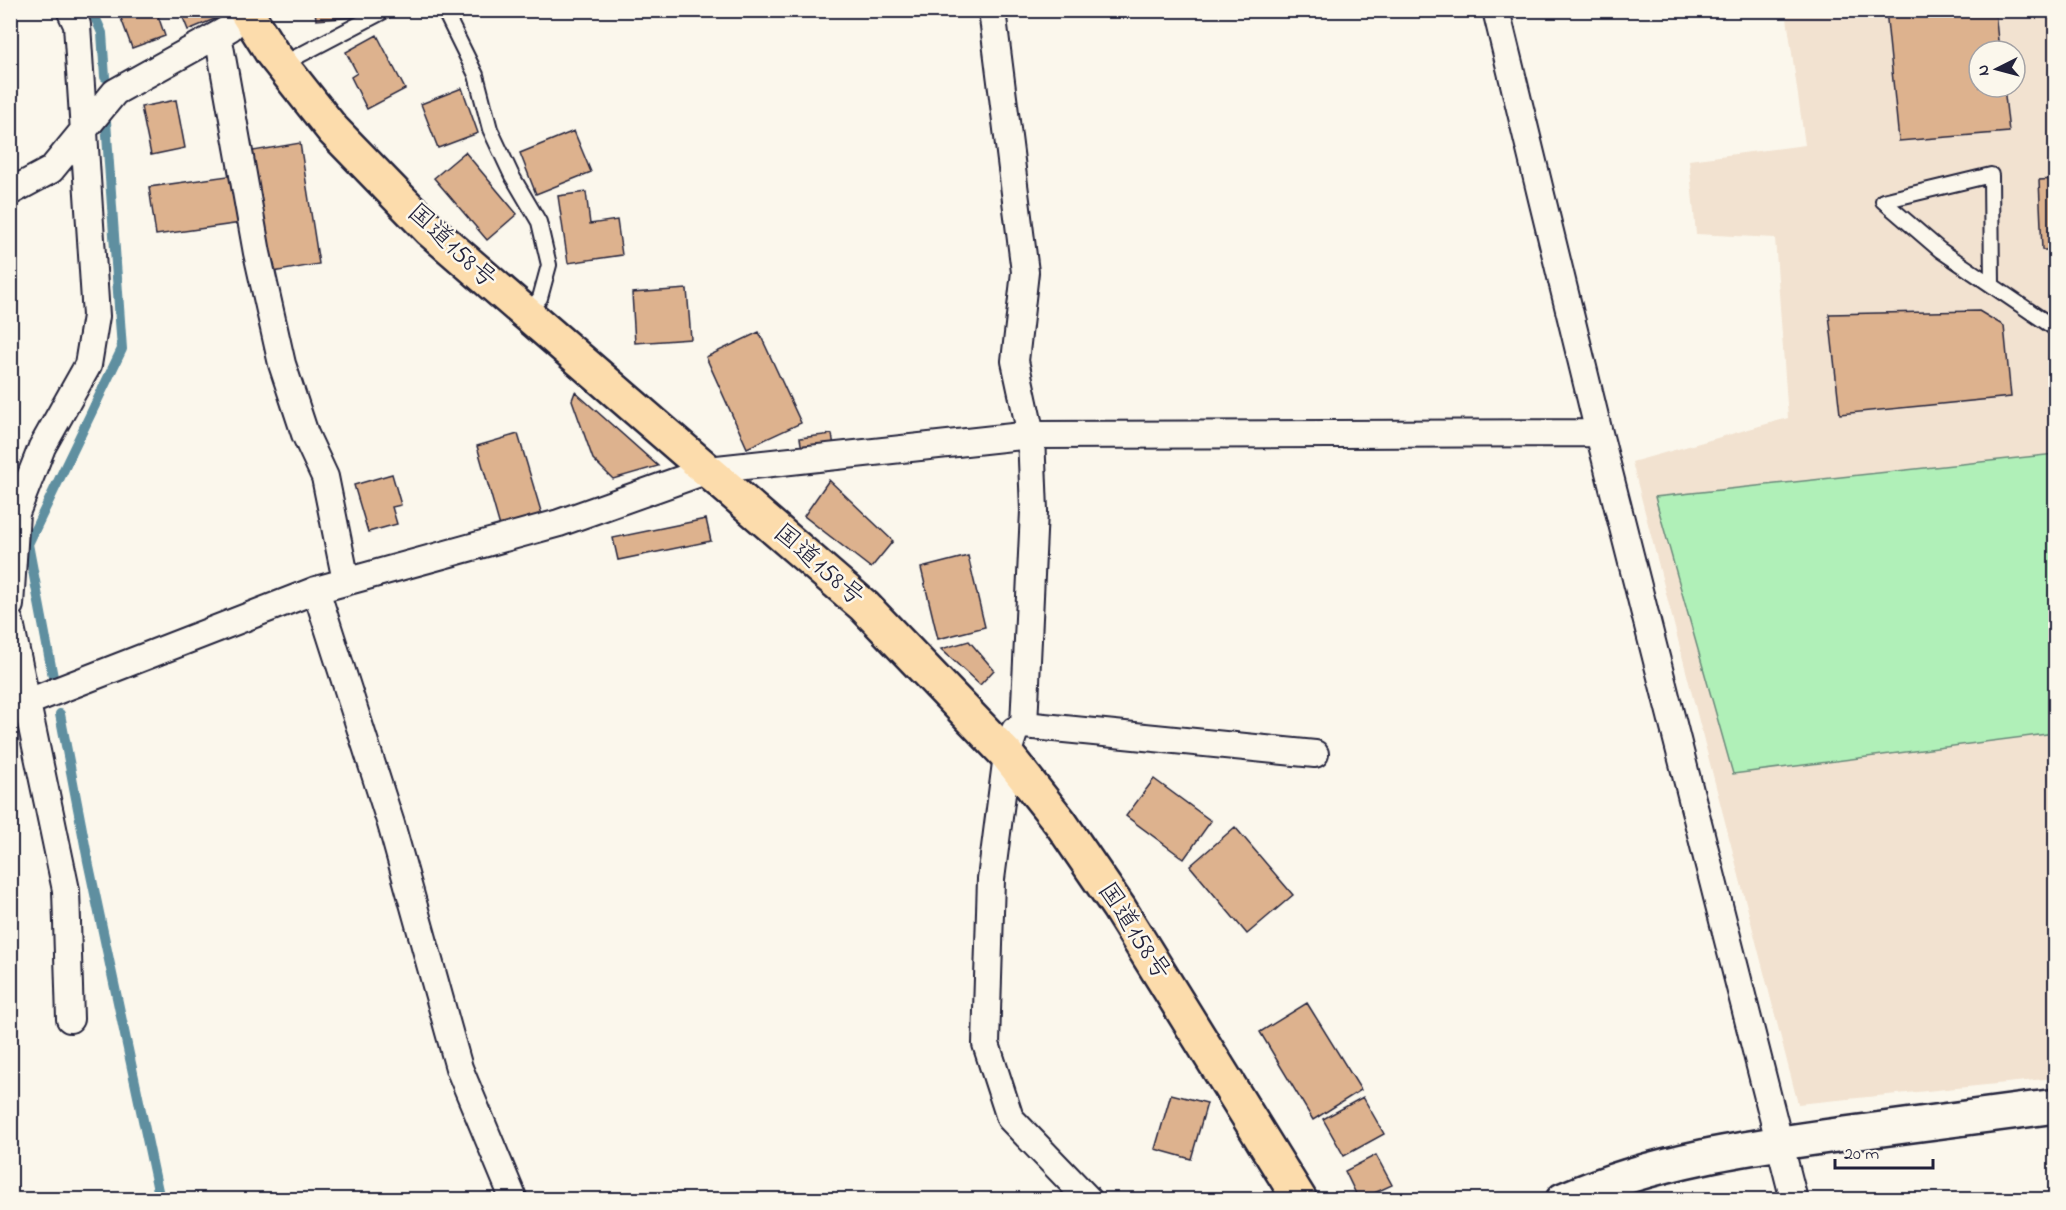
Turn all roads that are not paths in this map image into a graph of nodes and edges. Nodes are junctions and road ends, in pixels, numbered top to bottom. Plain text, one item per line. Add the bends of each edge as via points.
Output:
1 (70, 10) edge
2 (386, 10) edge
3 (444, 10) edge
4 (992, 10) edge
5 (1496, 10) edge
6 (247, 14) edge
7 (218, 35) junction
8 (281, 64) junction
9 (82, 132) junction
10 (10, 192) edge
11 (1992, 285) junction
12 (526, 315) junction
13 (2055, 329) edge
14 (1599, 433) junction
15 (1030, 435) junction
16 (708, 470) junction
17 (346, 581) junction
18 (316, 590) junction
19 (10, 605) edge
20 (10, 622) edge
21 (19, 706) edge
22 (1024, 725) junction
23 (1315, 754) dead end
24 (1008, 755) junction
25 (70, 1019) dead end
26 (2055, 1106) edge
27 (1780, 1142) junction
28 (514, 1200) edge
29 (1089, 1200) edge
30 (1300, 1200) edge
31 (1563, 1200) edge
32 (1794, 1200) edge

1 - 9 street via 77,26
2 - 8 lane
3 - 12 lane via 476,75 490,129 539,222 549,265 540,298
4 - 15 street via 1025,272 1015,361
5 - 14 street
6 - 7 street
6 - 8 highway, 国道158号
7 - 9 street via 115,92
7 - 17 street via 257,253 282,364 305,434 325,477
8 - 12 highway, 国道158号 via 333,130 378,178
9 - 10 street via 51,170
9 - 19 street via 96,316 88,364 42,447 16,513
11 - 11 lane via 1940,250 1883,201 1991,176
11 - 13 lane
12 - 16 highway, 国道158号
14 - 15 street
14 - 27 street
15 - 16 street
15 - 22 street via 1034,511
16 - 17 street via 559,524
16 - 24 highway, 国道158号 via 864,606
17 - 18 street
18 - 21 street
18 - 28 street via 391,824 459,1068
20 - 21 street
21 - 25 street via 66,890
22 - 23 street
22 - 24 street via 1015,730
24 - 29 street via 991,879 986,1044 1010,1118
24 - 30 highway, 国道158号 via 1119,908
26 - 27 street
27 - 31 street via 1678,1161 1600,1184
27 - 32 street

